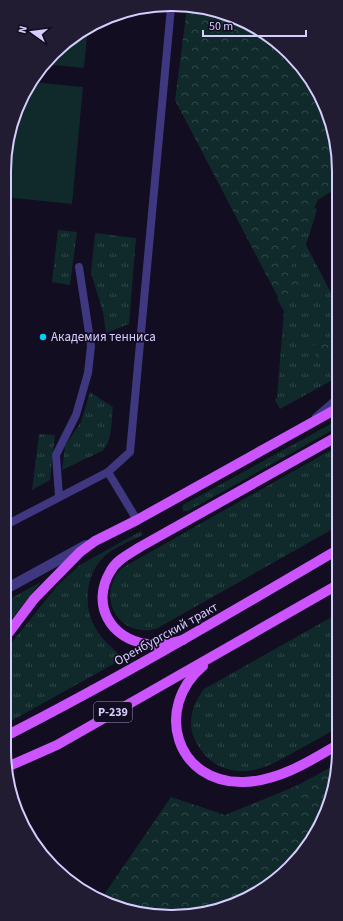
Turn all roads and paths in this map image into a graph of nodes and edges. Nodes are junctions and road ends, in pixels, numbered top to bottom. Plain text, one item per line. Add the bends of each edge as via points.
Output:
1 (171, 11) edge
2 (79, 267) dead end
3 (332, 403) edge
4 (332, 411) edge
5 (308, 423) junction
6 (332, 439) edge
7 (108, 472) junction
8 (59, 496) junction
9 (137, 520) junction
10 (11, 522) edge
11 (95, 541) junction
12 (332, 553) edge
13 (11, 586) edge
14 (332, 588) edge
15 (11, 630) edge
16 (183, 640) junction
17 (218, 653) junction
18 (11, 733) edge
19 (332, 748) edge
20 (11, 765) edge

1 - 7 lane via 130,452
2 - 8 lane via 91,346 88,373 76,415 56,455
3 - 5 lane
4 - 5 main road
5 - 9 main road
6 - 16 main road via 140,547 119,560 110,571 102,595 107,619 113,628 145,644 159,645
7 - 8 lane
7 - 9 lane
8 - 10 lane
9 - 11 main road
11 - 13 street
11 - 15 main road via 80,552 34,599
12 - 16 main road, Оренбургский тракт / Р-239
14 - 17 main road, Р-239
16 - 18 main road, Оренбургский тракт / Р-239
17 - 19 main road via 189,681 178,708 177,737 183,752 192,764 202,772 228,781 257,781 288,771
17 - 20 main road, Р-239 via 57,744

